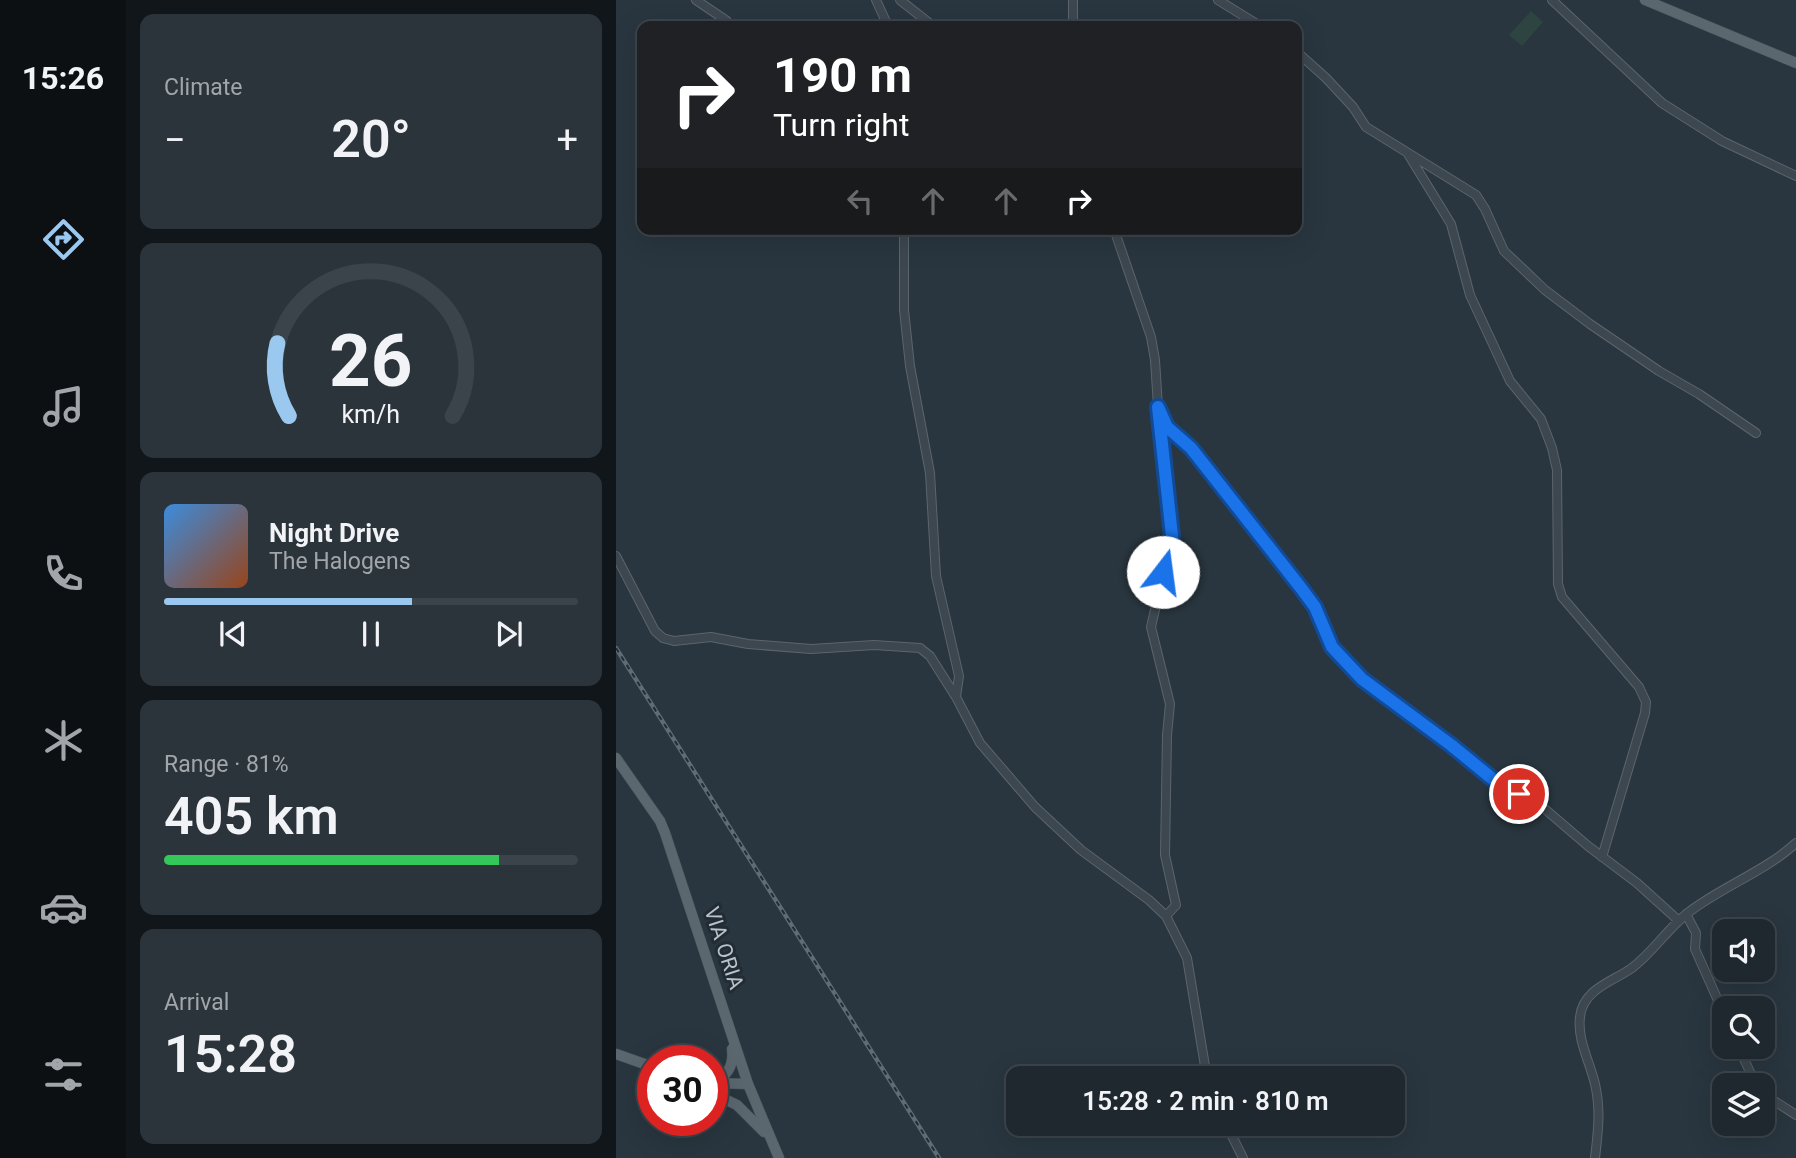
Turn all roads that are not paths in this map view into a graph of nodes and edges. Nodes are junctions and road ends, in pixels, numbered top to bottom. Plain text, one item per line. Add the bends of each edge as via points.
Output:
1 (696, 0) edge
2 (876, 0) edge
3 (900, 0) edge
4 (1073, 0) edge
5 (1218, 0) edge
6 (1552, 0) edge
7 (1645, 0) edge
8 (727, 21) dead end
9 (886, 21) edge
10 (927, 21) edge
11 (1073, 21) edge
12 (1252, 21) edge
13 (1302, 57) edge
14 (1796, 63) edge
15 (1408, 154) junction
16 (1796, 176) edge
17 (904, 235) edge
18 (1116, 235) edge
19 (1158, 407) junction
20 (1756, 433) dead end
21 (616, 556) edge
22 (956, 698) junction
23 (616, 758) edge
24 (1796, 843) edge
25 (1602, 856) junction
26 (1166, 916) junction
27 (1683, 917) junction
28 (1716, 996) edge
29 (731, 1034) junction
30 (617, 1054) edge
31 (637, 1062) edge
32 (1206, 1066) edge
33 (728, 1070) edge
34 (728, 1084) edge
35 (750, 1087) junction
36 (728, 1096) edge
37 (1775, 1101) edge
38 (728, 1102) edge
39 (1796, 1115) edge
40 (1232, 1136) edge
41 (771, 1139) junction
42 (779, 1158) edge
43 (1243, 1158) edge
44 (1595, 1158) edge

1 - 8 street
2 - 9 street
3 - 10 street
4 - 11 street
5 - 12 street
6 - 16 street via 1662,103 1722,141
7 - 14 main road
13 - 15 street via 1353,107 1366,127
15 - 20 street via 1476,195 1504,251 1545,290
15 - 25 street via 1451,224 1470,295 1504,369 1541,419 1552,447 1562,597 1639,687 1646,702
17 - 22 street via 910,366 930,473 936,576 958,676
18 - 19 street via 1151,337
19 - 25 street via 1167,427 1191,448 1287,569 1315,607 1332,647 1362,679 1500,785 1539,804
19 - 26 street via 1172,536 1151,627 1170,704 1165,855 1176,905
21 - 22 street via 663,638 711,637 811,649 920,648
22 - 26 street via 980,743 1035,807 1081,850
23 - 29 main road, VIA ORIA via 660,821
24 - 27 street via 1774,862
25 - 27 street
26 - 32 street via 1187,958
27 - 28 street via 1696,933 1695,949
27 - 44 street via 1631,968 1594,990 1580,1013 1579,1027 1600,1107
29 - 33 main road via 733,1055
29 - 35 main road, VIA ORIA
30 - 31 main road
34 - 35 main road
35 - 36 main road via 739,1098
35 - 41 main road, VIA ORIA
37 - 39 street
38 - 41 main road
40 - 43 street
41 - 42 main road, VIA ORIA

